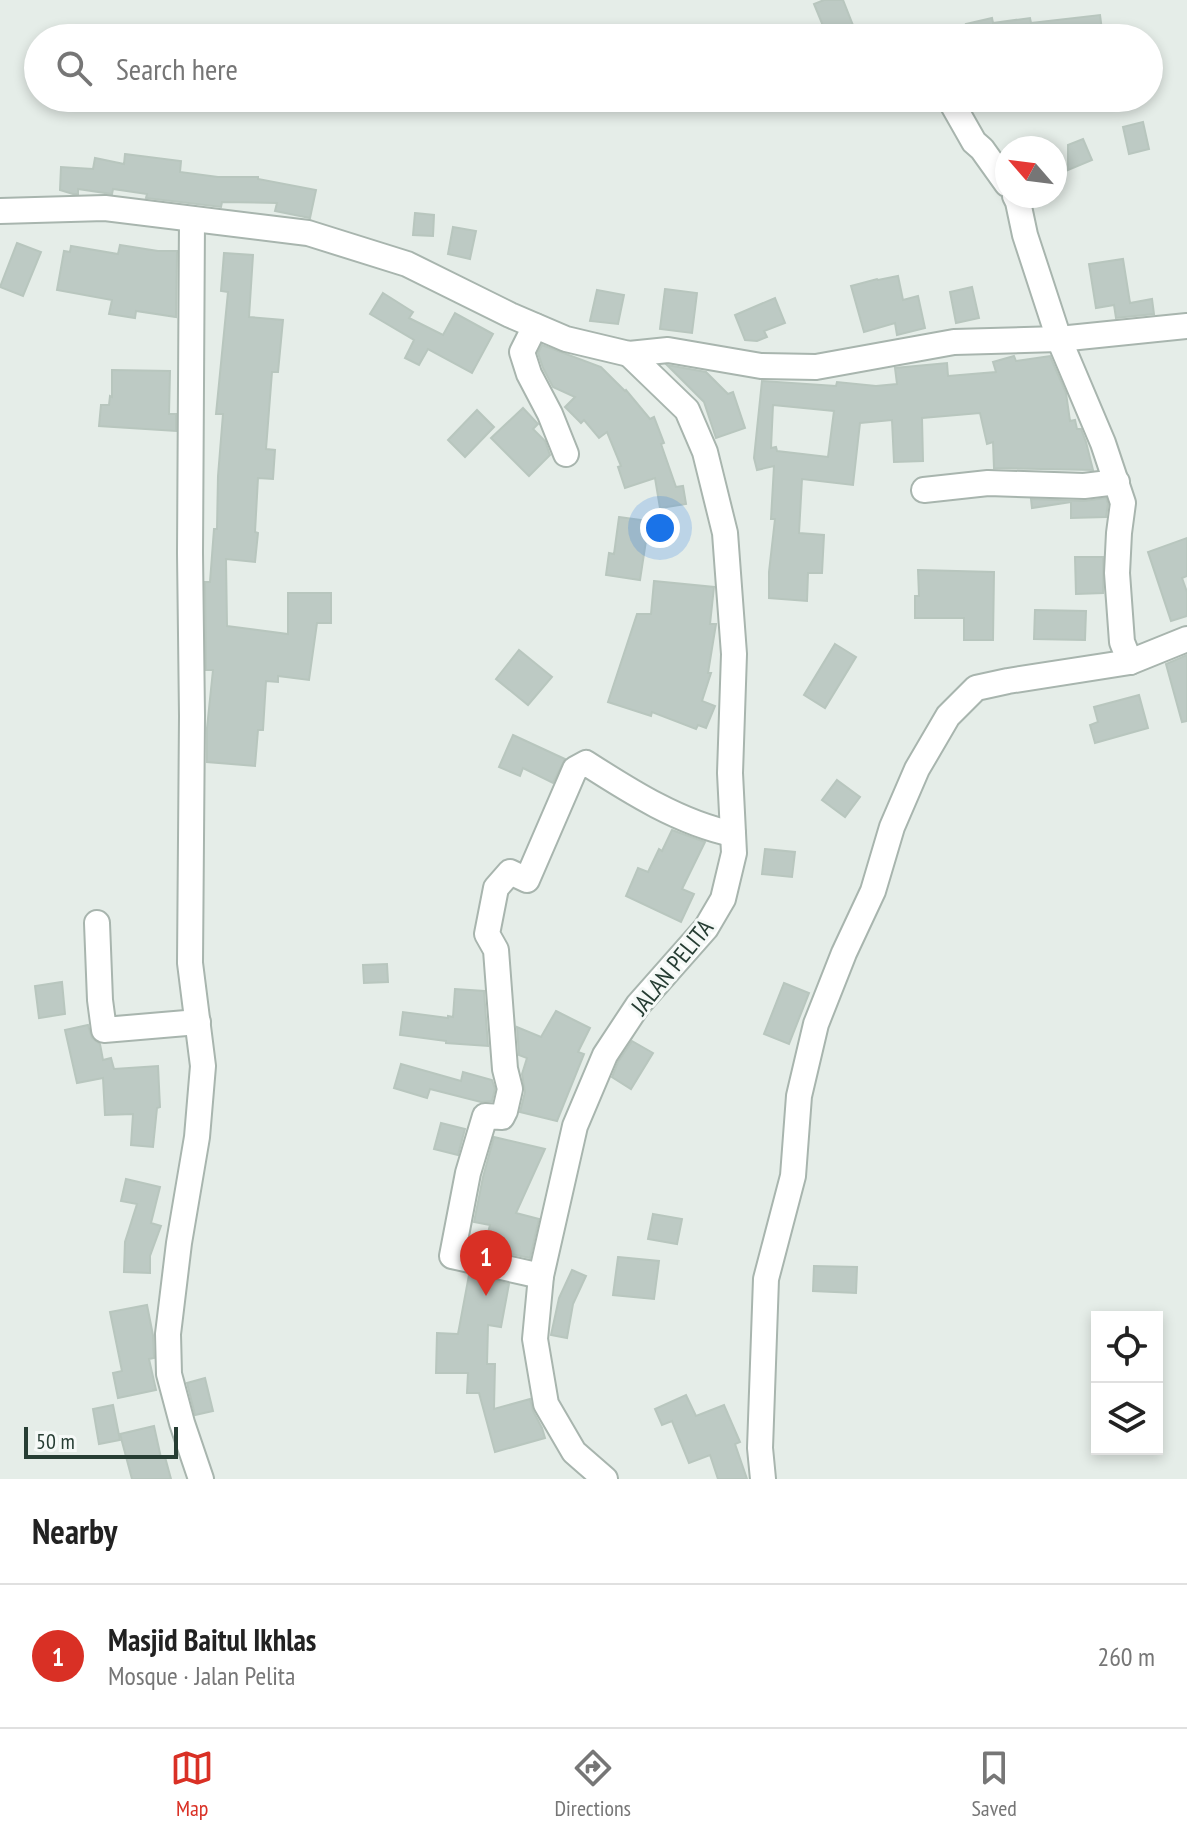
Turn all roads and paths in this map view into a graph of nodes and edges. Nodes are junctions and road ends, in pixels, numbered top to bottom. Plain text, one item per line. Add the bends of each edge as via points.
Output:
1 (957, 112) edge
2 (995, 167) edge
3 (1019, 208) edge
4 (0, 211) edge
5 (192, 219) junction
6 (535, 326) junction
7 (1187, 326) edge
8 (1059, 339) junction
9 (629, 354) junction
10 (566, 454) dead end
11 (1117, 482) junction
12 (924, 490) dead end
13 (1187, 639) edge
14 (1130, 662) junction
15 (733, 834) junction
16 (97, 923) dead end
17 (198, 1022) junction
18 (541, 1276) junction
19 (201, 1479) edge
20 (605, 1479) edge
21 (763, 1479) edge

1 - 2 street
3 - 8 street
4 - 5 street via 105,208
5 - 6 street via 308,233 407,264
5 - 17 street via 190,963
6 - 9 street
6 - 10 street via 522,352
7 - 8 street
8 - 9 street via 954,342 816,367 761,366 668,350
8 - 11 street
9 - 15 street, JALAN PELITA via 687,410 705,452 725,533 734,654
11 - 12 street via 988,483
11 - 14 street via 1123,503 1117,573 1120,616
13 - 14 street
14 - 21 street via 976,688 948,716 917,769 873,891 816,1024 799,1096 793,1176 766,1279
15 - 18 street, JALAN PELITA via 723,899 605,1055 575,1126
15 - 18 street via 668,811 586,763 575,769 527,880 510,872 496,888 487,934 496,950 510,1089 502,1117 485,1116 452,1256
16 - 17 street via 104,1030
17 - 19 street via 203,1066 198,1123 168,1334 169,1374
18 - 20 street, JALAN PELITA via 535,1339 546,1404 574,1452

